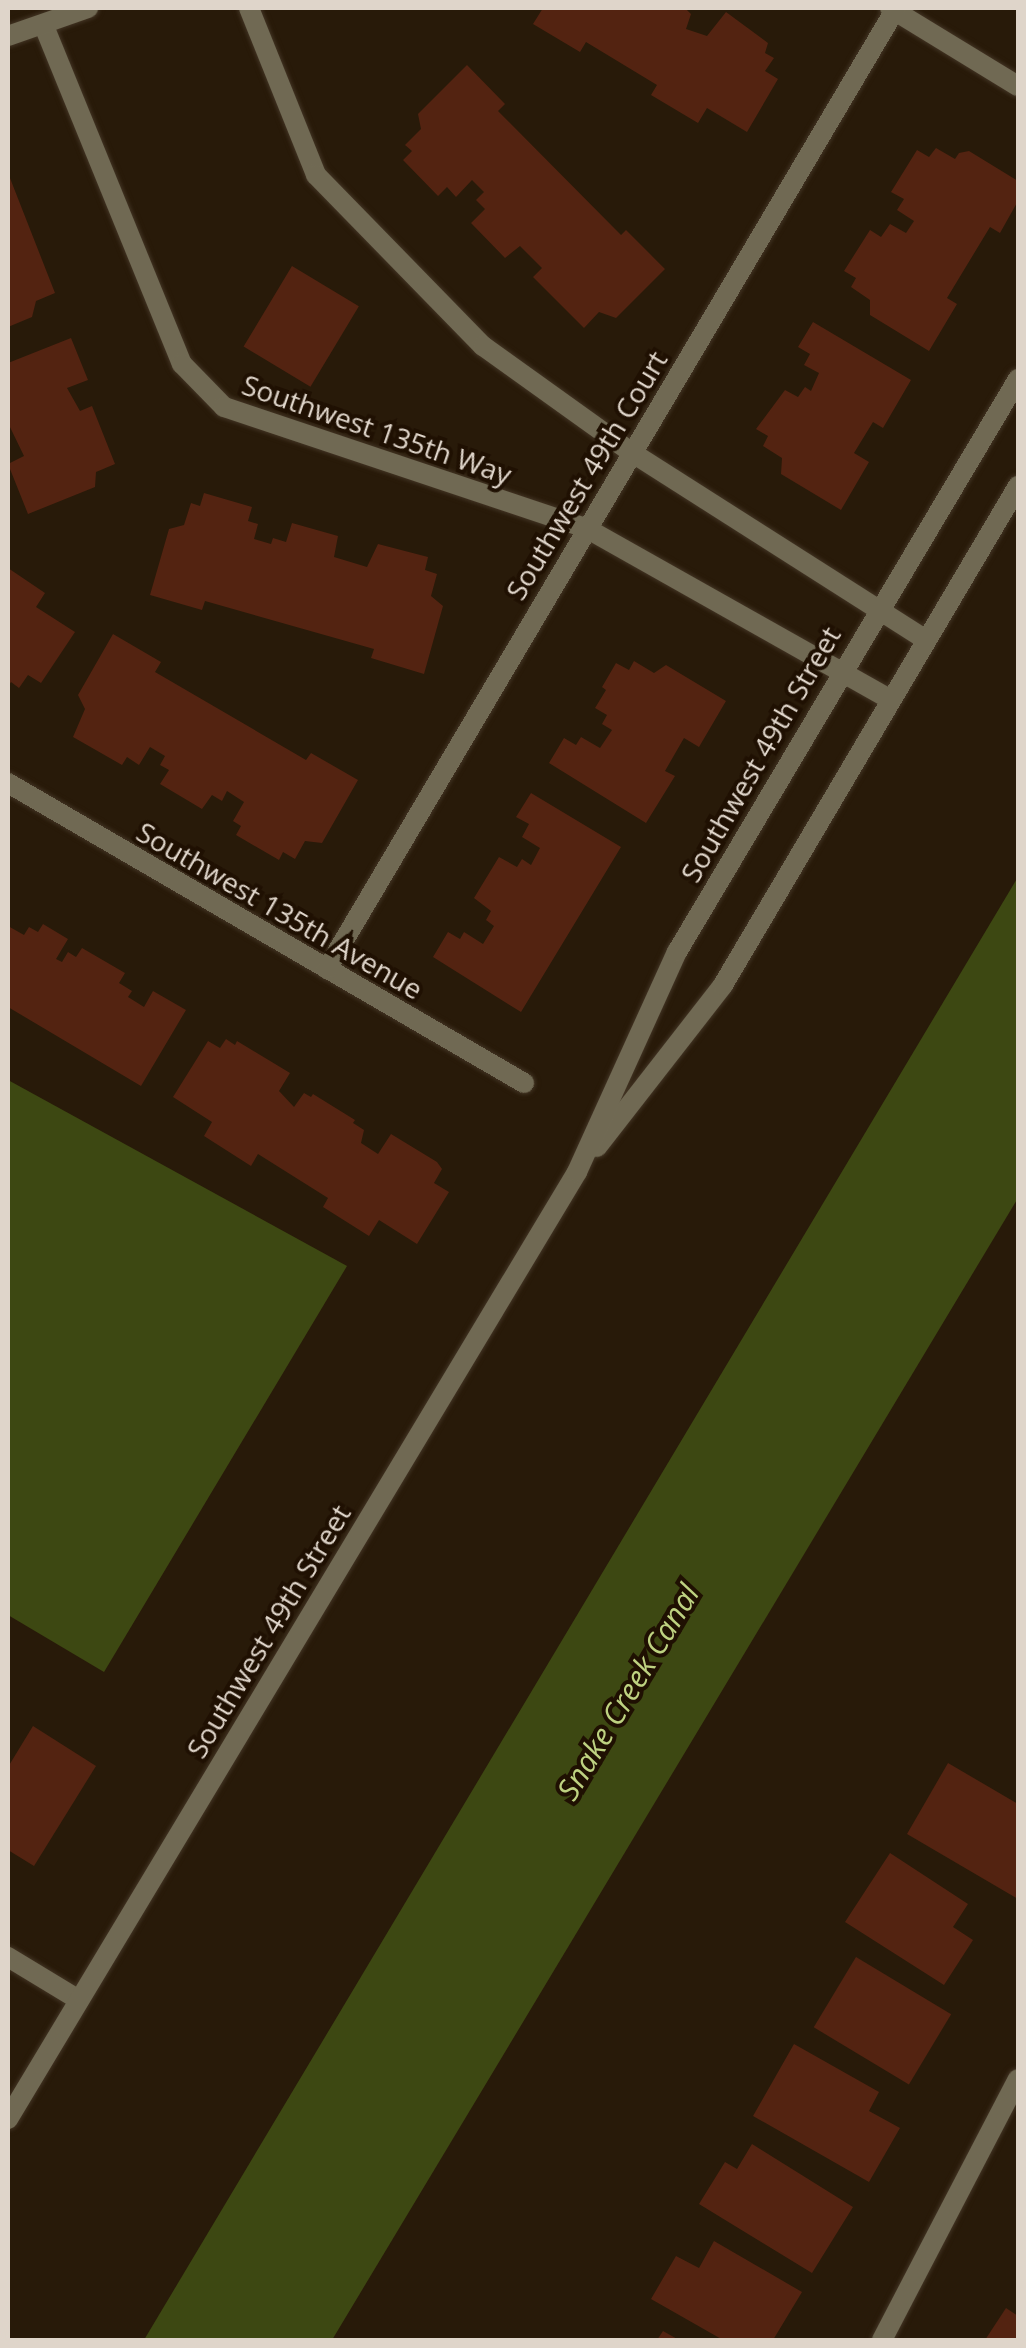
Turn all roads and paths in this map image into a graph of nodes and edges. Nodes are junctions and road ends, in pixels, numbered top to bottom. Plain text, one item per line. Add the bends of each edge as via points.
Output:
1 (88, 8) edge
2 (248, 8) edge
3 (893, 9) edge
4 (44, 26) junction
5 (8, 36) edge
6 (1018, 86) edge
7 (1018, 379) edge
8 (631, 452) junction
9 (1018, 486) edge
10 (586, 528) junction
11 (877, 610) junction
12 (926, 640) junction
13 (840, 670) junction
14 (889, 699) junction
15 (8, 783) edge
16 (327, 969) junction
17 (524, 1084) dead end
18 (577, 1172) junction
19 (8, 1957) edge
20 (79, 2000) junction
21 (1018, 2078) edge
22 (8, 2119) edge
23 (882, 2340) edge

1 - 4 street
2 - 8 street via 316,175 483,346
3 - 6 street
3 - 8 street, Southwest 49th Court
4 - 5 street
4 - 10 street, Southwest 135th Way via 182,364 224,407
7 - 11 street, Southwest 49th Street
8 - 10 street, Southwest 49th Court
8 - 11 street
9 - 12 street, Southwest 49th Street
10 - 13 street, Southwest 135th Way
10 - 16 street, Southwest 49th Court
11 - 12 street
11 - 13 street, Southwest 49th Street
12 - 14 street, Southwest 49th Street
13 - 14 street, Southwest 135th Way
13 - 18 street, Southwest 49th Street via 676,952
14 - 18 street, Southwest 49th Street via 722,985
15 - 16 street, Southwest 135th Avenue
16 - 17 street, Southwest 135th Avenue
18 - 20 street, Southwest 49th Street
19 - 20 street
20 - 22 street, Southwest 49th Street
21 - 23 street

